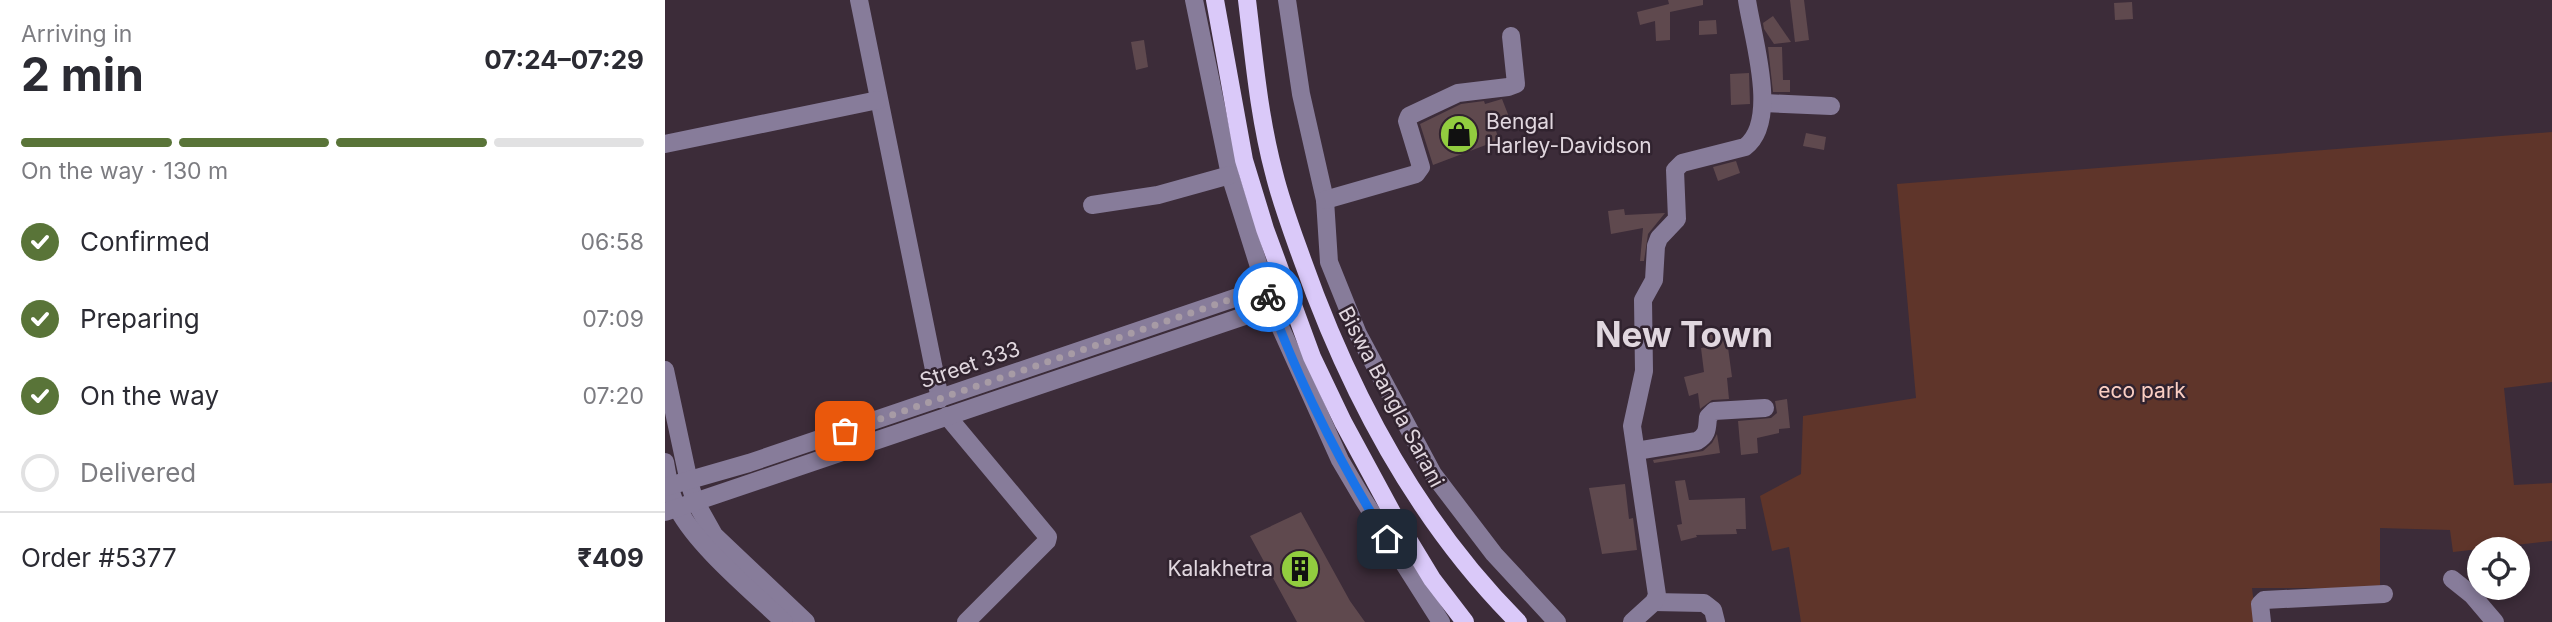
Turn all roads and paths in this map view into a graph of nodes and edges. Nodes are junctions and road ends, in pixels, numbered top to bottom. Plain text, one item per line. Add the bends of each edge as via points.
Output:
1 (859, 0) edge
2 (1194, 0) edge
3 (1215, 0) edge
4 (1247, 0) edge
5 (1287, 0) edge
6 (1747, 0) edge
7 (1511, 36) dead end
8 (879, 100) junction
9 (1764, 103) junction
10 (1831, 106) dead end
11 (665, 144) edge
12 (1230, 175) junction
13 (1325, 200) junction
14 (1092, 205) dead end
15 (1264, 288) junction
16 (1271, 307) junction
17 (665, 370) edge
18 (940, 399) junction
19 (1765, 408) dead end
20 (947, 416) junction
21 (1636, 451) junction
22 (665, 462) edge
23 (689, 482) junction
24 (667, 486) edge
25 (695, 501) junction
26 (671, 510) edge
27 (2452, 579) dead end
28 (2384, 594) dead end
29 (1654, 601) junction
30 (784, 622) edge
31 (806, 622) edge
32 (966, 622) edge
33 (1441, 622) edge
34 (1465, 622) edge
35 (1518, 622) edge
36 (1557, 622) edge
37 (1632, 622) edge
38 (1716, 622) edge
39 (2262, 622) edge
40 (2495, 622) edge

1 - 8 street
2 - 12 street
3 - 34 main road via 1244,160 1312,357 1395,518
4 - 35 main road, Biswa Bangla Sarani via 1274,175 1342,362 1412,491 1449,544
5 - 13 street via 1301,94
6 - 9 street
7 - 13 street via 1516,84 1458,93 1409,116 1421,167 1416,174
8 - 11 street
8 - 18 street
9 - 10 street
9 - 21 street via 1751,143 1682,163 1675,170 1677,219 1659,238 1654,281 1643,300 1644,371 1632,426
12 - 14 street via 1158,195
12 - 15 street
13 - 36 street via 1329,262 1336,281 1358,334 1419,450 1494,554
15 - 16 street
15 - 18 street, Street 333
16 - 20 street, Street 333
16 - 33 street via 1340,460
17 - 23 street
18 - 23 street, Street 333
19 - 21 street via 1714,411 1703,438
20 - 25 street, Street 333
20 - 32 street via 1048,537
21 - 29 street via 1657,595
22 - 24 street
23 - 24 street, Street 333
23 - 25 street
24 - 26 street
25 - 26 street, Street 333
25 - 31 street via 714,535
26 - 30 street
27 - 40 street
28 - 39 street via 2264,600 2260,604
29 - 37 street
29 - 38 street via 1704,603 1713,610

